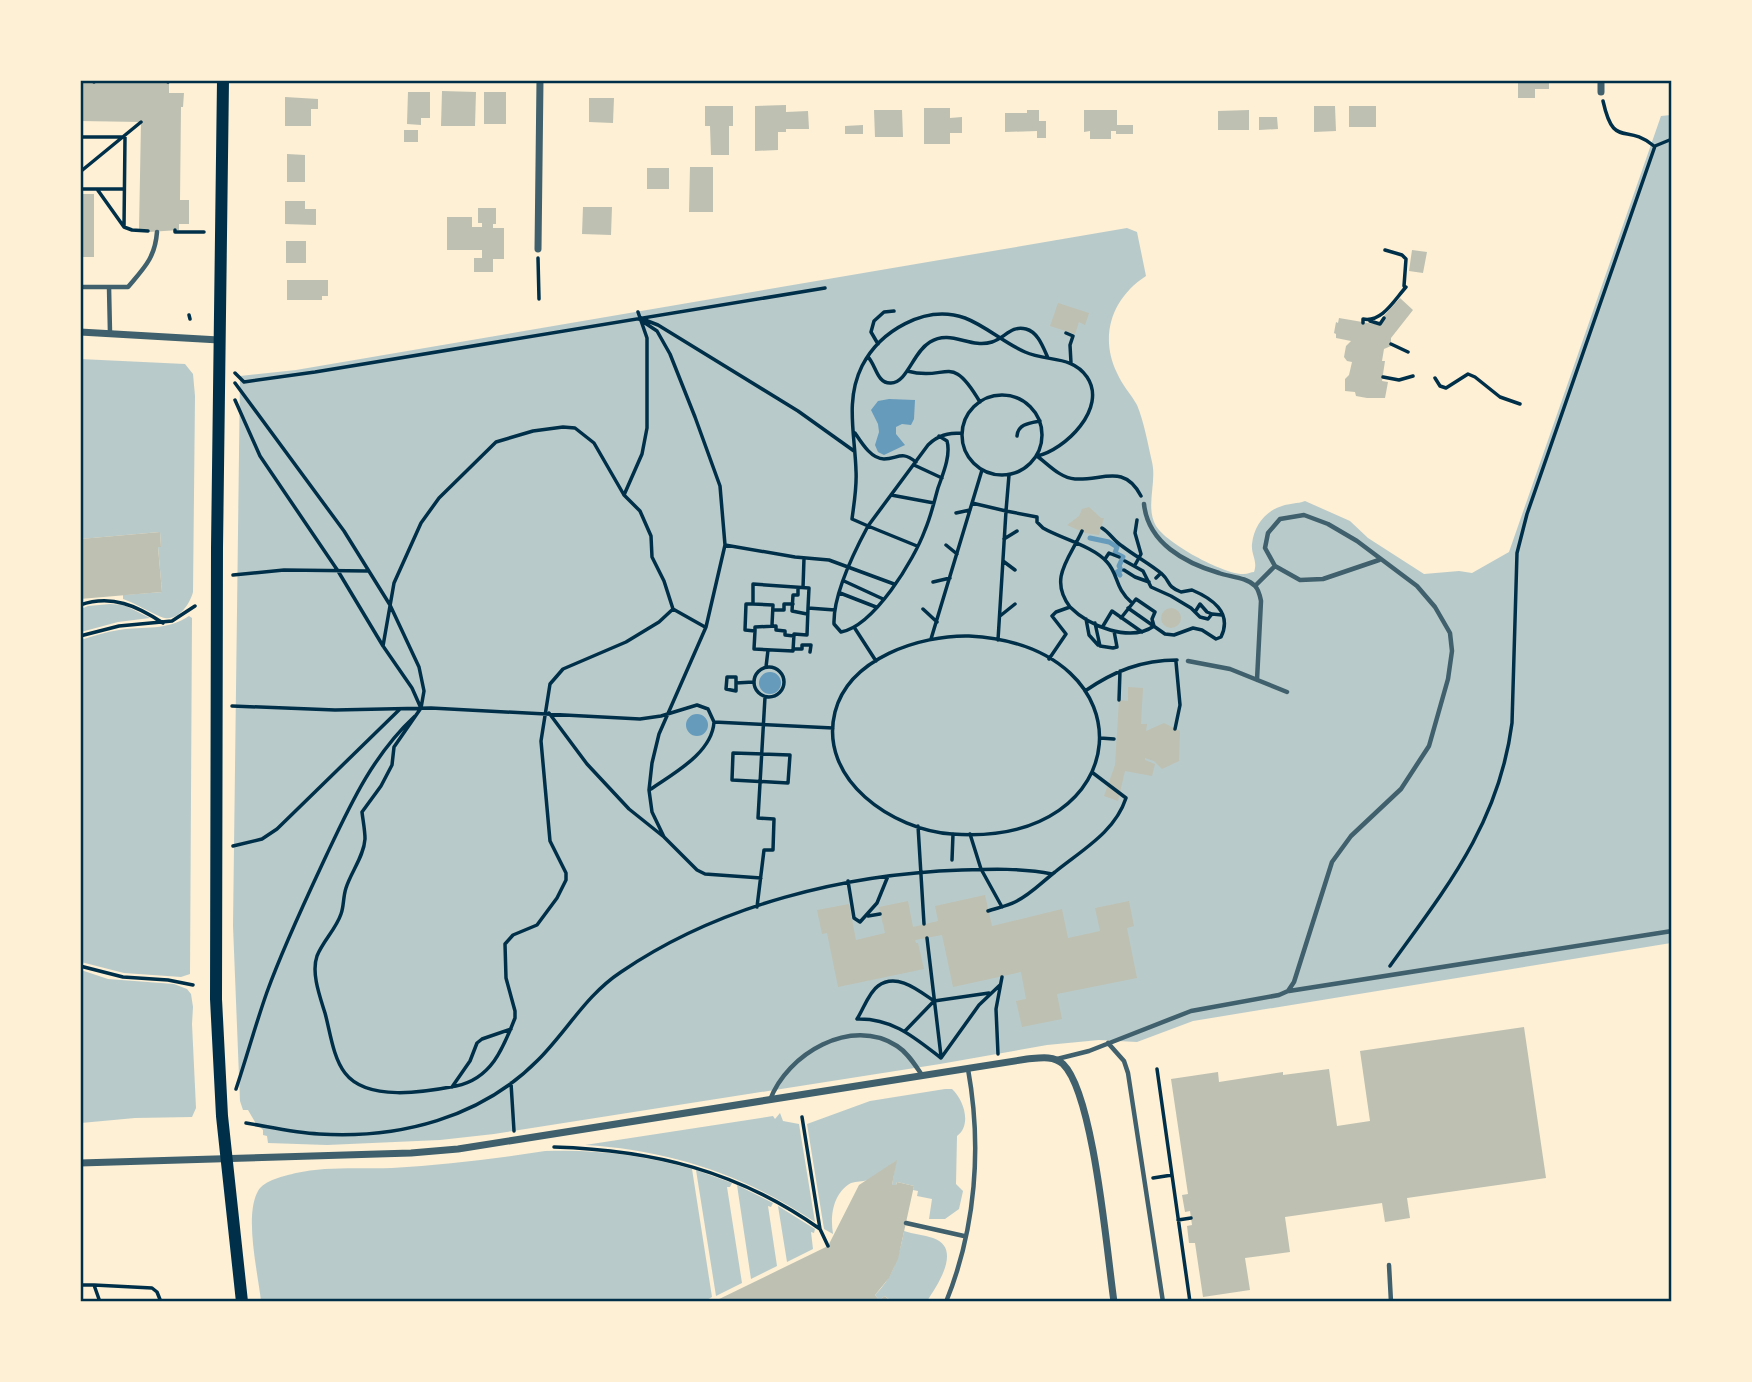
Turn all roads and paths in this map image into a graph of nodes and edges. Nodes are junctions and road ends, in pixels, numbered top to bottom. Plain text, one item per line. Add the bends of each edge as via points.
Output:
1 (223, 80) edge
2 (540, 80) edge
3 (1601, 80) edge
4 (1601, 92) joint
5 (141, 122) dead end
6 (80, 137) edge
7 (125, 137) junction
8 (1671, 139) edge
9 (1655, 146) junction
10 (80, 173) edge
11 (97, 189) junction
12 (125, 189) junction
13 (84, 191) edge
14 (124, 227) junction
15 (175, 230) dead end
16 (149, 231) dead end
17 (157, 232) dead end
18 (204, 232) dead end
19 (538, 249) joint
20 (1385, 250) dead end
21 (80, 287) edge
22 (109, 287) junction
23 (825, 288) dead end
24 (539, 299) dead end
25 (894, 311) dead end
26 (638, 312) dead end
27 (639, 319) junction
28 (1384, 319) dead end
29 (1370, 321) junction
30 (1363, 323) dead end
31 (80, 332) edge
32 (110, 333) junction
33 (1066, 333) dead end
34 (999, 339) junction
35 (219, 340) junction
36 (878, 344) junction
37 (1391, 344) dead end
38 (1408, 352) dead end
39 (868, 357) junction
40 (1048, 358) junction
41 (1072, 363) junction
42 (907, 371) junction
43 (235, 373) dead end
44 (1413, 376) dead end
45 (1383, 377) dead end
46 (1435, 378) dead end
47 (235, 383) dead end
48 (235, 400) dead end
49 (980, 402) junction
50 (1520, 404) dead end
51 (1040, 421) junction
52 (853, 429) junction
53 (962, 433) junction
54 (939, 436) junction
55 (1017, 436) dead end
56 (855, 451) junction
57 (1037, 456) junction
58 (915, 463) junction
59 (982, 470) junction
60 (1009, 475) junction
61 (942, 478) junction
62 (624, 495) junction
63 (890, 495) junction
64 (934, 503) junction
65 (972, 503) junction
66 (1144, 504) joint
67 (970, 510) junction
68 (1006, 510) junction
69 (956, 513) dead end
70 (1145, 516) junction
71 (868, 526) junction
72 (1102, 528) dead end
73 (1017, 531) dead end
74 (1082, 531) dead end
75 (1004, 538) junction
76 (1076, 544) junction
77 (725, 545) junction
78 (946, 545) dead end
79 (917, 546) junction
80 (957, 554) junction
81 (1140, 557) junction
82 (804, 558) junction
83 (1119, 558) dead end
84 (1105, 559) junction
85 (1379, 560) junction
86 (1003, 561) junction
87 (1125, 561) dead end
88 (1135, 566) junction
89 (1275, 566) junction
90 (849, 567) junction
91 (338, 570) junction
92 (1016, 570) dead end
93 (1124, 570) dead end
94 (368, 571) junction
95 (1161, 573) junction
96 (233, 575) dead end
97 (950, 578) junction
98 (1156, 578) dead end
99 (843, 581) junction
100 (933, 582) dead end
101 (894, 584) junction
102 (1150, 585) junction
103 (1255, 586) junction
104 (801, 588) junction
105 (1175, 589) junction
106 (1148, 592) dead end
107 (840, 593) junction
108 (1171, 596) junction
109 (81, 599) edge
110 (883, 599) junction
111 (1132, 603) junction
112 (752, 604) junction
113 (793, 604) junction
114 (1015, 604) dead end
115 (81, 605) edge
116 (390, 605) junction
117 (195, 606) dead end
118 (876, 607) junction
119 (1070, 607) junction
120 (808, 608) junction
121 (1128, 608) junction
122 (673, 609) junction
123 (923, 609) dead end
124 (773, 610) junction
125 (835, 610) junction
126 (1207, 612) junction
127 (1195, 613) junction
128 (807, 614) junction
129 (1212, 614) junction
130 (1222, 615) junction
131 (1000, 616) junction
132 (1121, 618) junction
133 (1204, 618) junction
134 (1086, 619) junction
135 (937, 622) junction
136 (1095, 622) junction
137 (164, 623) junction
138 (772, 625) junction
139 (1103, 626) junction
140 (1154, 626) junction
141 (706, 627) junction
142 (853, 627) junction
143 (755, 631) junction
144 (1114, 631) junction
145 (1142, 632) junction
146 (807, 635) junction
147 (80, 636) edge
148 (794, 636) junction
149 (931, 639) junction
150 (998, 640) junction
151 (807, 645) junction
152 (383, 646) junction
153 (1100, 646) junction
154 (793, 649) junction
155 (768, 650) junction
156 (810, 652) dead end
157 (1049, 659) junction
158 (1176, 660) junction
159 (1188, 660) joint
160 (876, 661) junction
161 (766, 667) junction
162 (1120, 671) junction
163 (1257, 680) junction
164 (753, 682) junction
165 (736, 683) junction
166 (1085, 691) junction
167 (1287, 692) dead end
168 (765, 696) junction
169 (1119, 700) dead end
170 (232, 706) dead end
171 (400, 709) junction
172 (420, 710) junction
173 (547, 713) junction
174 (668, 714) junction
175 (714, 722) junction
176 (764, 723) junction
177 (833, 727) junction
178 (1175, 729) dead end
179 (1100, 738) junction
180 (1114, 739) dead end
181 (762, 754) junction
182 (1093, 773) junction
183 (760, 782) junction
184 (649, 790) junction
185 (918, 827) junction
186 (953, 834) junction
187 (970, 834) junction
188 (664, 836) junction
189 (233, 846) dead end
190 (952, 860) dead end
191 (982, 869) junction
192 (920, 871) junction
193 (1052, 874) junction
194 (888, 876) junction
195 (761, 878) junction
196 (848, 881) junction
197 (757, 906) junction
198 (1002, 907) junction
199 (988, 911) dead end
200 (880, 914) dead end
201 (866, 916) junction
202 (924, 925) dead end
203 (1671, 931) edge
204 (927, 938) dead end
205 (80, 966) edge
206 (1383, 974) junction
207 (1002, 977) dead end
208 (193, 985) dead end
209 (1000, 985) junction
210 (1288, 991) junction
211 (991, 993) junction
212 (934, 1001) junction
213 (511, 1029) junction
214 (905, 1030) junction
215 (1108, 1044) junction
216 (998, 1054) dead end
217 (1056, 1059) junction
218 (942, 1061) junction
219 (968, 1069) junction
220 (1157, 1069) dead end
221 (922, 1076) junction
222 (511, 1082) junction
223 (452, 1087) junction
224 (236, 1088) dead end
225 (771, 1100) junction
226 (802, 1117) dead end
227 (246, 1124) dead end
228 (515, 1133) dead end
229 (554, 1147) dead end
230 (226, 1158) junction
231 (80, 1163) edge
232 (1172, 1175) junction
233 (1145, 1179) junction
234 (1191, 1218) dead end
235 (1178, 1220) junction
236 (906, 1223) dead end
237 (820, 1229) junction
238 (964, 1236) junction
239 (828, 1246) dead end
240 (1389, 1265) dead end
241 (80, 1285) edge
242 (94, 1285) junction
243 (100, 1301) edge
244 (161, 1301) edge
245 (242, 1301) edge
246 (946, 1301) edge
247 (1114, 1301) edge
248 (1163, 1301) edge
249 (1190, 1301) edge
250 (1391, 1301) edge

1 - 35 main road
2 - 19 street
3 - 4 street
4 - 9 path via 1609,126
5 - 7 path
6 - 7 path
7 - 10 path
7 - 12 path
8 - 9 path
9 - 206 path via 1517,553 1512,723 1497,792 1466,856
11 - 12 path
11 - 13 path
11 - 14 path
12 - 14 path
14 - 16 path
15 - 18 path
17 - 22 lane via 151,259 128,287
19 - 24 path
20 - 29 path via 1406,259 1405,286 1379,317
21 - 22 lane
22 - 32 lane
23 - 27 path
25 - 36 path via 884,312 874,321 871,332
26 - 27 path
27 - 43 path via 244,382
27 - 56 path via 659,325
27 - 62 path via 647,338 647,428 642,454
27 - 77 path via 657,331 695,417 720,486
28 - 29 path via 1380,324
29 - 30 path via 1363,319
31 - 32 street
32 - 35 street
33 - 41 path via 1073,335
34 - 36 path via 967,319 939,315 904,325
34 - 40 path
34 - 40 path via 1008,331 1028,329
34 - 42 path via 980,345 951,337 935,339 919,350
35 - 230 main road via 216,999
36 - 39 path
37 - 38 path
39 - 42 path via 887,383 900,380
39 - 52 path via 853,394
40 - 41 path
41 - 57 path via 1091,385 1090,406 1070,438
42 - 49 path via 956,372
44 - 45 path via 1399,380
46 - 50 path via 1446,388 1468,374 1500,397
47 - 94 path via 329,508
48 - 91 path via 260,456
49 - 51 path via 1008,395 1031,407
49 - 53 path via 965,419
51 - 55 path via 1022,426
51 - 57 path via 1042,443
52 - 56 path
52 - 58 path via 879,458 897,455
53 - 54 path
53 - 59 path via 966,453
54 - 58 path
54 - 61 path via 948,444
56 - 71 path via 852,519
57 - 60 path
57 - 66 path via 1068,477 1120,476 1135,486
58 - 61 path
58 - 63 path
59 - 60 path
59 - 65 path
60 - 68 path
61 - 64 path
62 - 116 path via 594,443 575,428 533,431 496,442 439,498 421,523 394,583
62 - 122 path via 646,522 652,557
63 - 64 path
63 - 71 path
64 - 79 path
65 - 67 path
65 - 68 path
66 - 70 lane
67 - 69 path
67 - 80 path
68 - 75 path
68 - 76 path via 1038,517 1041,526
70 - 81 path via 1135,525
70 - 103 lane via 1162,544 1216,573
71 - 79 path
71 - 90 path
72 - 81 path
73 - 75 path
74 - 76 path
75 - 86 path
76 - 84 path
76 - 119 path via 1065,559 1060,579
77 - 82 path
77 - 141 path
78 - 80 path
79 - 101 path
80 - 97 path
81 - 88 path
81 - 95 path
82 - 90 path
82 - 104 path
83 - 84 path via 1109,553
84 - 111 path via 1120,592
85 - 89 lane via 1323,579 1300,580
85 - 89 lane via 1357,541 1304,515 1280,519 1268,533 1265,548
85 - 210 lane via 1396,569 1435,607 1450,633 1448,679 1429,746 1412,775 1351,836 1332,862
86 - 92 path
86 - 131 path
87 - 88 path
88 - 102 path
89 - 103 lane
90 - 99 path
90 - 101 path
91 - 94 path
91 - 96 path
91 - 152 path
93 - 102 path
94 - 116 path
95 - 98 path
95 - 105 path
97 - 100 path
97 - 135 path
99 - 107 path
99 - 110 path
101 - 110 path
102 - 106 path
102 - 108 path
103 - 163 lane via 1261,601
104 - 112 path via 753,584
104 - 113 path via 793,595
104 - 120 path via 809,589
105 - 108 path
105 - 130 path via 1204,595 1216,603
107 - 118 path
107 - 125 path
108 - 127 path
109 - 115 path
110 - 118 path
111 - 121 path
111 - 140 path via 1136,598 1155,612
112 - 124 path via 773,605
112 - 143 path via 746,604 745,630
113 - 124 path
113 - 128 path via 793,611
114 - 131 path
115 - 137 path via 116,598
116 - 152 path
116 - 172 path via 419,667 424,691
117 - 137 path
118 - 142 path
119 - 134 path
119 - 157 path via 1052,616 1066,634
120 - 125 path
120 - 128 path
121 - 132 path
121 - 140 path
122 - 141 path
122 - 173 path via 626,642 556,675 548,692
123 - 135 path
124 - 138 path
125 - 142 path via 838,630
126 - 127 path via 1200,604
126 - 129 path
126 - 133 path
127 - 133 path
128 - 146 path
129 - 130 path
129 - 133 path
130 - 140 path via 1223,632 1218,639 1202,629 1174,635
131 - 150 path
132 - 139 path via 1112,611
132 - 145 path
134 - 136 path
134 - 153 path via 1089,635
135 - 149 path
136 - 139 path
136 - 153 path
137 - 147 path via 119,626
138 - 143 path via 755,627
138 - 148 path
139 - 144 path
140 - 145 path
141 - 174 path
142 - 160 path
143 - 155 path via 754,649
144 - 145 path
144 - 153 path via 1117,647
146 - 148 path
146 - 151 path
148 - 154 path
149 - 150 path
149 - 160 path
150 - 157 path
151 - 154 path
151 - 156 path via 811,645
152 - 172 path via 412,688
154 - 155 path
155 - 161 path
157 - 166 path
158 - 159 path
158 - 162 path
158 - 178 path via 1180,705
159 - 163 lane
160 - 177 path via 846,690
161 - 164 path
161 - 168 path via 776,668 784,680 778,693
162 - 166 path
162 - 169 path
163 - 167 lane
164 - 165 path
164 - 168 path
165 - 165 path via 736,691 726,689 727,677 736,677
166 - 179 path via 1098,717
168 - 176 path
170 - 171 path
171 - 172 path
171 - 189 path via 277,829 262,839
172 - 173 path
172 - 223 path via 394,747 392,765 362,813 365,839 345,890 341,915 316,967 334,1047 344,1073 353,1081 379,1092
172 - 224 path via 383,749 345,815 267,992
173 - 174 path via 640,719
173 - 188 path via 629,809
173 - 213 path via 541,741 548,824 566,880 537,925 513,935 505,944 506,978 515,1011
174 - 175 path via 697,705 708,709
174 - 184 path via 659,734
175 - 176 path
175 - 184 path via 706,746
176 - 177 path
176 - 181 path
177 - 185 path via 838,758 856,788 879,808
179 - 180 path
179 - 182 path
181 - 183 path
181 - 183 path via 790,755 788,783
181 - 183 path via 733,753 732,780
182 - 187 path via 1075,797 1047,817 1014,830
182 - 193 path via 1126,798 1122,811 1105,833
183 - 195 path via 758,818 775,819 773,850 764,850
184 - 188 path via 652,812
185 - 186 path
185 - 192 path
186 - 187 path
186 - 190 path
187 - 191 path
188 - 195 path via 705,874
191 - 192 path
191 - 193 path
191 - 198 path
192 - 194 path
192 - 202 path
193 - 198 path via 1016,902
194 - 196 path
194 - 201 path
195 - 197 path
196 - 197 path
196 - 201 path via 854,918 860,922
197 - 222 path via 695,932 619,973 582,1007 538,1061
198 - 199 path
200 - 201 path
203 - 206 lane
204 - 212 path
205 - 208 path via 114,976
206 - 210 lane
207 - 209 path
209 - 211 path
209 - 216 path
210 - 215 lane via 1191,1011
211 - 212 path
211 - 218 path via 957,1033
212 - 214 path
212 - 214 path via 907,984 883,980 876,986 857,1019
212 - 218 path
213 - 223 path via 477,1043
213 - 223 path via 489,1070
214 - 218 path
215 - 217 lane
215 - 233 lane via 1124,1061 1128,1073
217 - 219 street
217 - 247 street via 1065,1066 1088,1124
219 - 221 street
219 - 238 lane via 976,1145
220 - 232 path
221 - 225 street
221 - 225 lane via 912,1060 890,1042 874,1037 837,1039 809,1052 793,1066
222 - 227 path via 466,1110 405,1129 320,1134
222 - 228 path
225 - 230 street via 458,1149
226 - 237 path
229 - 237 path via 635,1153 693,1167 775,1200
230 - 231 street
230 - 245 main road
232 - 233 path
232 - 235 path
233 - 248 lane
234 - 235 path
235 - 249 path
236 - 238 lane
237 - 239 path
238 - 246 lane
240 - 250 lane
241 - 242 path
242 - 243 path
242 - 244 path via 152,1288

